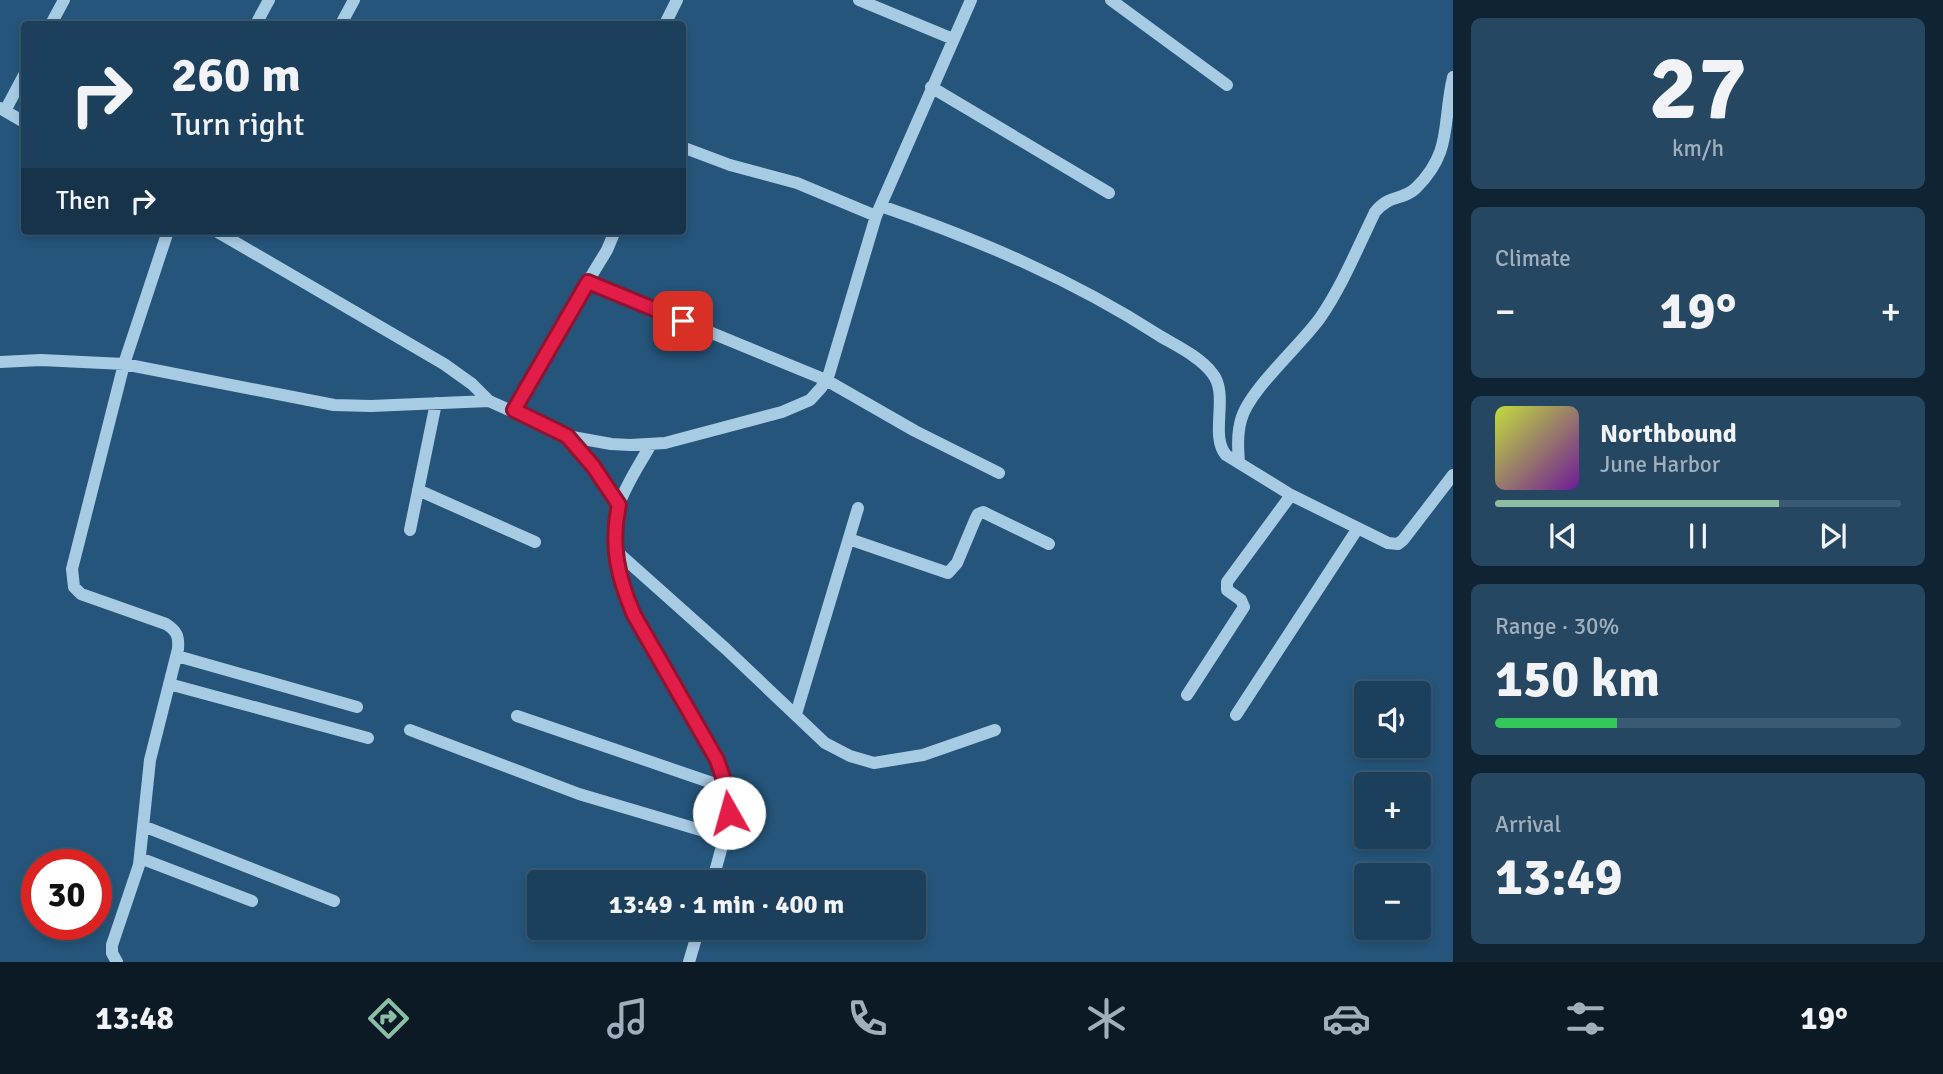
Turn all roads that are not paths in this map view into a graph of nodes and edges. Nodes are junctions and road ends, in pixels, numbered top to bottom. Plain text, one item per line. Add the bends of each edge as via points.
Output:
1 (64, 0) edge
2 (269, 0) edge
3 (354, 0) edge
4 (677, 0) edge
5 (859, 0) edge
6 (971, 0) edge
7 (1111, 0) edge
8 (53, 21) edge
9 (258, 21) edge
10 (343, 21) edge
11 (666, 21) edge
12 (953, 39) junction
13 (1453, 77) edge
14 (21, 80) edge
15 (1227, 85) dead end
16 (931, 87) junction
17 (3, 110) edge
18 (21, 120) edge
19 (686, 148) edge
20 (1109, 193) dead end
21 (878, 211) junction
22 (167, 235) edge
23 (230, 235) edge
24 (613, 235) edge
25 (588, 282) junction
26 (0, 362) edge
27 (124, 364) junction
28 (826, 380) junction
29 (489, 401) junction
30 (436, 403) junction
31 (514, 410) junction
32 (567, 436) junction
33 (651, 444) junction
34 (1239, 463) junction
35 (999, 474) dead end
36 (1453, 475) edge
37 (418, 490) junction
38 (1291, 495) junction
39 (619, 505) junction
40 (858, 508) dead end
41 (1358, 528) junction
42 (410, 530) dead end
43 (849, 539) junction
44 (536, 542) dead end
45 (1049, 544) dead end
46 (615, 550) junction
47 (177, 656) junction
48 (169, 684) junction
49 (1187, 695) dead end
50 (357, 707) dead end
51 (796, 714) junction
52 (1236, 715) dead end
53 (517, 716) dead end
54 (410, 730) dead end
55 (995, 730) dead end
56 (368, 738) dead end
57 (727, 788) junction
58 (144, 826) junction
59 (724, 837) junction
60 (140, 858) junction
61 (715, 870) edge
62 (252, 901) dead end
63 (334, 901) dead end
64 (695, 940) edge
65 (117, 962) edge
66 (689, 962) edge

1 - 8 street
2 - 9 street
3 - 10 street
4 - 11 street
5 - 12 street
6 - 12 street
7 - 15 street
12 - 16 street
13 - 34 street via 1446,145 1439,161 1413,191 1387,200 1375,212 1325,310 1248,402 1238,434
14 - 17 street
16 - 20 street
16 - 21 street
17 - 18 street
19 - 21 street
21 - 28 street
21 - 34 street via 957,232 1012,256 1113,306 1207,367 1218,385 1222,450
22 - 27 street
23 - 29 street via 444,364
24 - 25 street
25 - 28 street
25 - 31 street
26 - 27 street
27 - 30 street via 316,403
27 - 47 street via 72,579 81,594 176,630
28 - 33 street via 810,400 782,412
28 - 35 street
29 - 30 street
29 - 31 street
30 - 37 street
31 - 32 street
32 - 33 street via 611,444
32 - 39 street
33 - 39 street
34 - 38 street
36 - 41 street via 1398,544
37 - 42 street
37 - 44 street
38 - 41 street
38 - 49 street via 1227,582 1227,590 1244,607
39 - 46 street
40 - 43 street
41 - 52 street
43 - 45 street via 948,573 978,514 989,514
43 - 51 street
46 - 51 street
46 - 57 street via 618,574 634,615 717,760
47 - 48 street
47 - 50 street
48 - 56 street
48 - 58 street via 150,760
51 - 55 street via 825,743 874,763 933,753
53 - 57 street
54 - 59 street via 579,794
57 - 59 street via 729,813
58 - 60 street
58 - 63 street
59 - 61 street
60 - 62 street
60 - 65 street via 112,945
64 - 66 street

